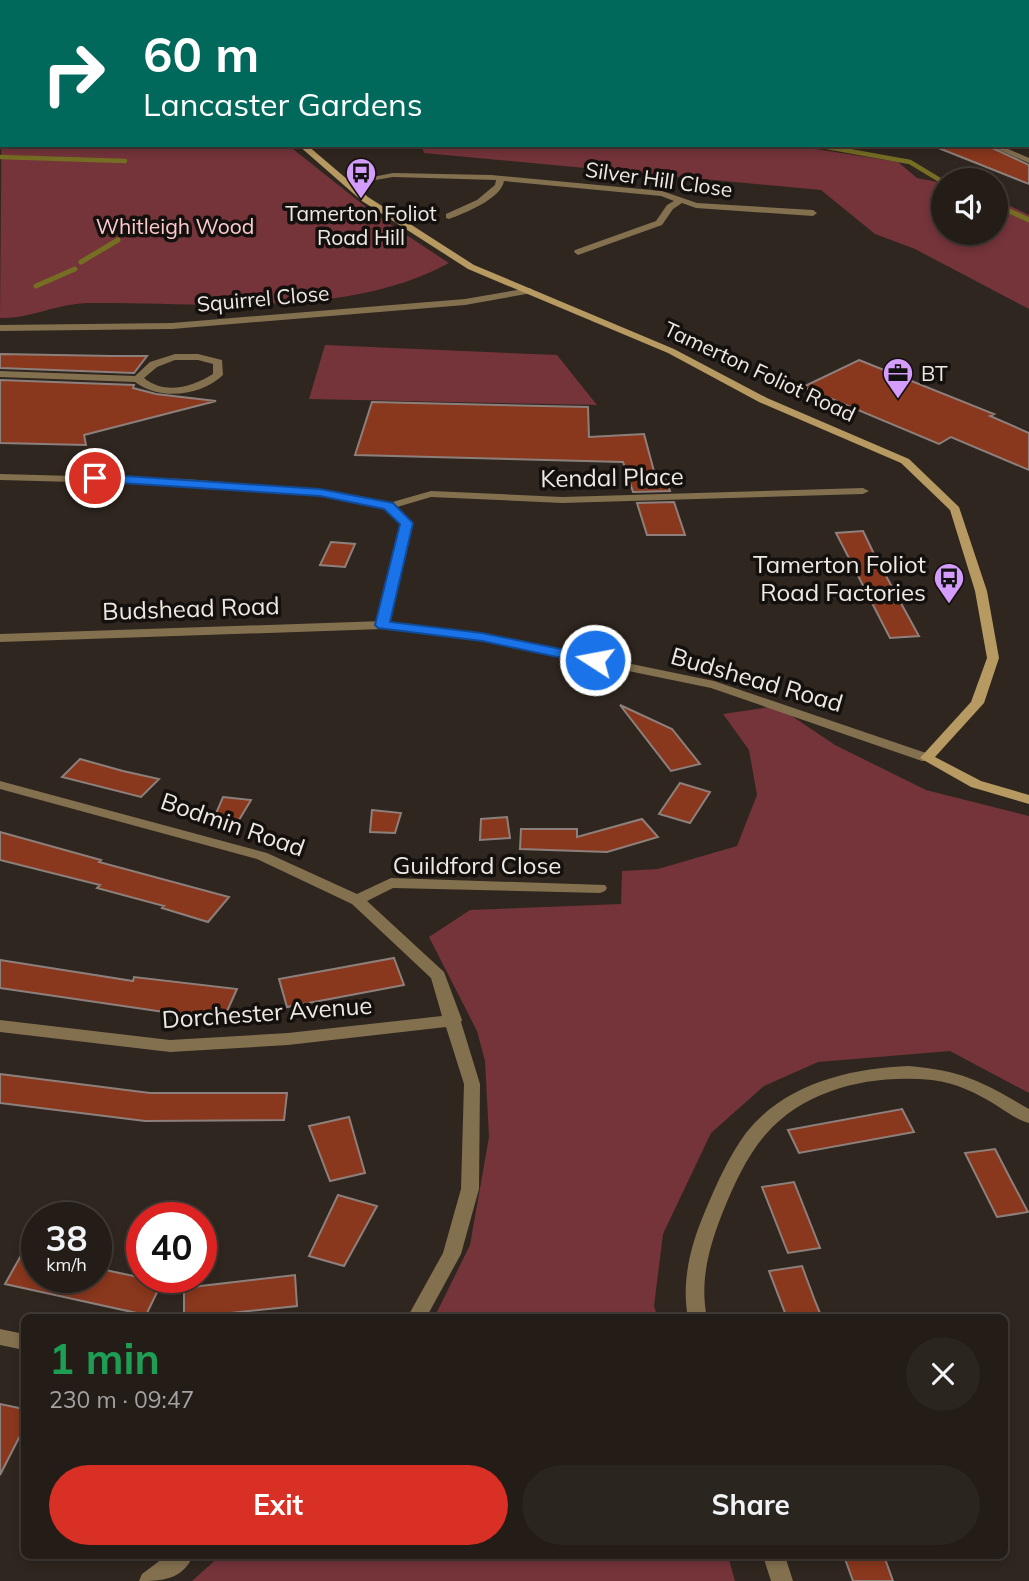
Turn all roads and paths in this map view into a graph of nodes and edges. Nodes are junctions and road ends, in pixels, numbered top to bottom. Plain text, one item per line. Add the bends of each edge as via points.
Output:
1 (304, 147) edge
2 (996, 147) edge
3 (1029, 162) edge
4 (500, 178) junction
5 (346, 183) junction
6 (680, 201) junction
7 (813, 213) dead end
8 (449, 216) dead end
9 (578, 252) dead end
10 (529, 291) junction
11 (0, 328) edge
12 (0, 374) edge
13 (138, 379) junction
14 (0, 477) edge
15 (863, 491) dead end
16 (838, 492) junction
17 (844, 503) dead end
18 (388, 506) junction
19 (383, 625) junction
20 (0, 638) edge
21 (927, 758) junction
22 (0, 785) edge
23 (1029, 800) edge
24 (600, 888) dead end
25 (357, 900) junction
26 (454, 1020) junction
27 (0, 1026) edge
28 (1029, 1117) edge
29 (418, 1314) edge
30 (697, 1314) edge
31 (0, 1338) edge
32 (21, 1342) edge
33 (178, 1559) edge
34 (775, 1559) edge
35 (150, 1581) edge
36 (782, 1581) edge

1 - 5 main road, Tamerton Foliot Road
2 - 3 street
4 - 5 street, Silver Hill Close via 393,174
4 - 6 street, Silver Hill Close via 662,194
4 - 8 street via 499,186 480,202
5 - 10 main road, Tamerton Foliot Road via 471,267
6 - 7 street, Silver Hill Close
6 - 9 street via 659,223
10 - 11 street, Squirrel Close via 464,302 172,326
10 - 21 main road, Tamerton Foliot Road via 671,351 763,400 905,461 955,509 981,592 993,658 977,704
12 - 13 street
13 - 13 street via 146,368 164,360 205,357 218,362 218,375 200,386 155,389
14 - 18 street via 186,482 330,494
15 - 16 street, Kendal Place
16 - 17 street
16 - 18 street, Kendal Place via 562,500 431,494
18 - 19 street via 406,523
19 - 20 street, Budshead Road
19 - 21 street, Budshead Road via 482,637 714,685
21 - 23 main road, Budshead Road via 976,784
22 - 25 street, Bodmin Road via 262,856
24 - 25 street, Guildford Close via 391,883
25 - 26 street, Bodmin Road via 438,976
26 - 27 street, Dorchester Avenue via 288,1039 170,1046
26 - 29 street, Bodmin Road via 472,1084 470,1189 452,1254
28 - 30 street via 961,1080 909,1072 825,1084 801,1096 767,1121 733,1169 703,1237 694,1304
31 - 32 street
33 - 35 street
34 - 36 street

